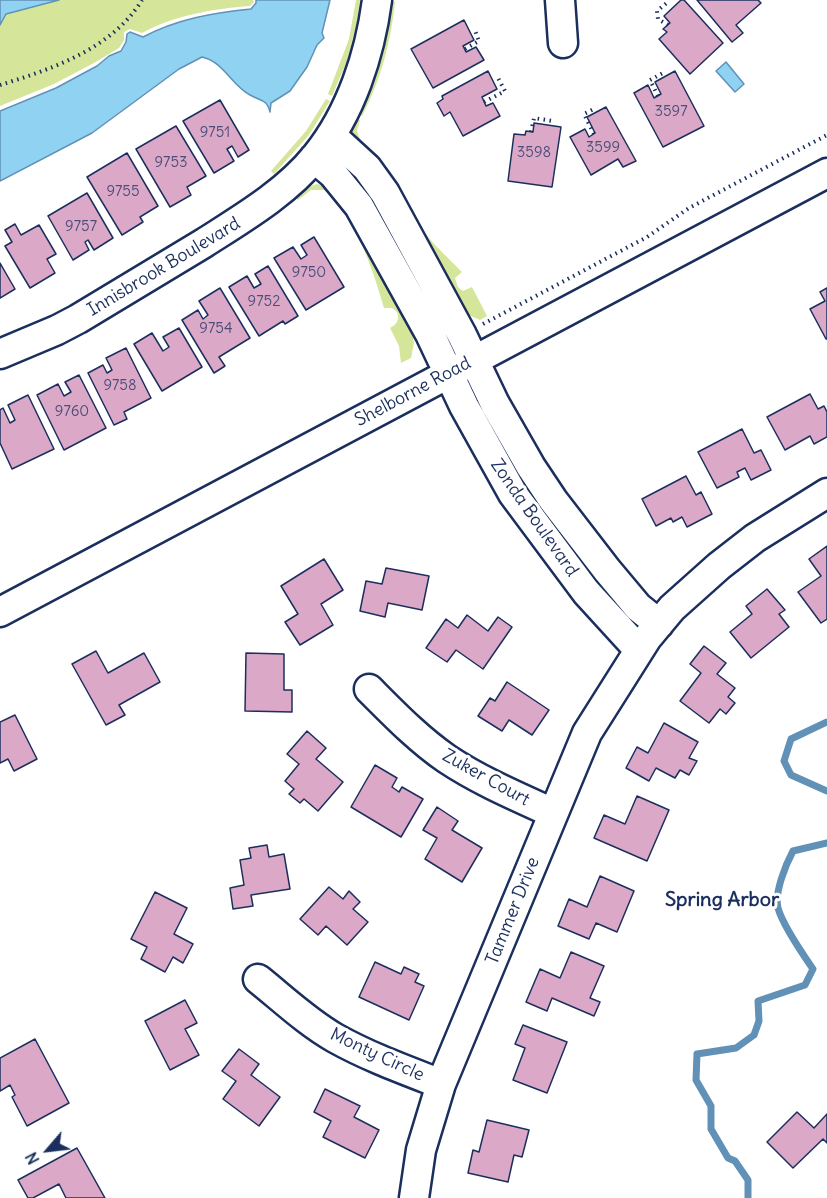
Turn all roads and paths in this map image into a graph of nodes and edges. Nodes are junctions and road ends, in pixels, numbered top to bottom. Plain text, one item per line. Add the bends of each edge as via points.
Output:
1 (142, 0) edge
2 (377, 0) edge
3 (560, 0) edge
4 (669, 1) edge
5 (668, 25) dead end
6 (474, 28) dead end
7 (562, 43) dead end
8 (465, 49) dead end
9 (663, 73) dead end
10 (498, 78) dead end
11 (0, 85) edge
12 (658, 96) dead end
13 (484, 102) dead end
14 (596, 108) dead end
15 (552, 121) dead end
16 (531, 132) dead end
17 (594, 134) dead end
18 (331, 135) junction
19 (827, 135) edge
20 (314, 158) junction
21 (827, 173) edge
22 (492, 319) dead end
23 (0, 354) edge
24 (474, 360) junction
25 (448, 374) junction
26 (827, 493) edge
27 (0, 612) edge
28 (648, 637) junction
29 (369, 689) dead end
30 (553, 813) junction
31 (258, 979) dead end
32 (441, 1084) junction
33 (414, 1198) edge

1 - 11 path via 109,34 82,54
2 - 18 street, Innisbrook Boulevard via 366,56
3 - 7 street
4 - 5 path via 657,11 658,19
6 - 8 path via 479,41
9 - 12 path via 650,80
10 - 13 path via 504,91
14 - 17 path via 584,114
15 - 16 path via 534,118
18 - 20 street, Innisbrook Boulevard
18 - 24 street via 367,168 385,193
19 - 22 path
20 - 23 street, Innisbrook Boulevard via 284,188 211,238 78,319
20 - 25 street via 359,206
21 - 24 street, Shelborne Road
24 - 25 street, Shelborne Road
24 - 28 street, Zonda Boulevard via 516,442 553,500 638,607
25 - 27 street, Shelborne Road
25 - 28 street, Zonda Boulevard via 513,494 586,592
26 - 28 street, Tammer Drive via 727,560 680,601
28 - 30 street, Tammer Drive via 587,733
29 - 30 street, Zuker Court via 400,721 448,759
30 - 32 street, Tammer Drive
31 - 32 street, Monty Circle via 334,1037
32 - 33 street, Tammer Drive via 421,1150

